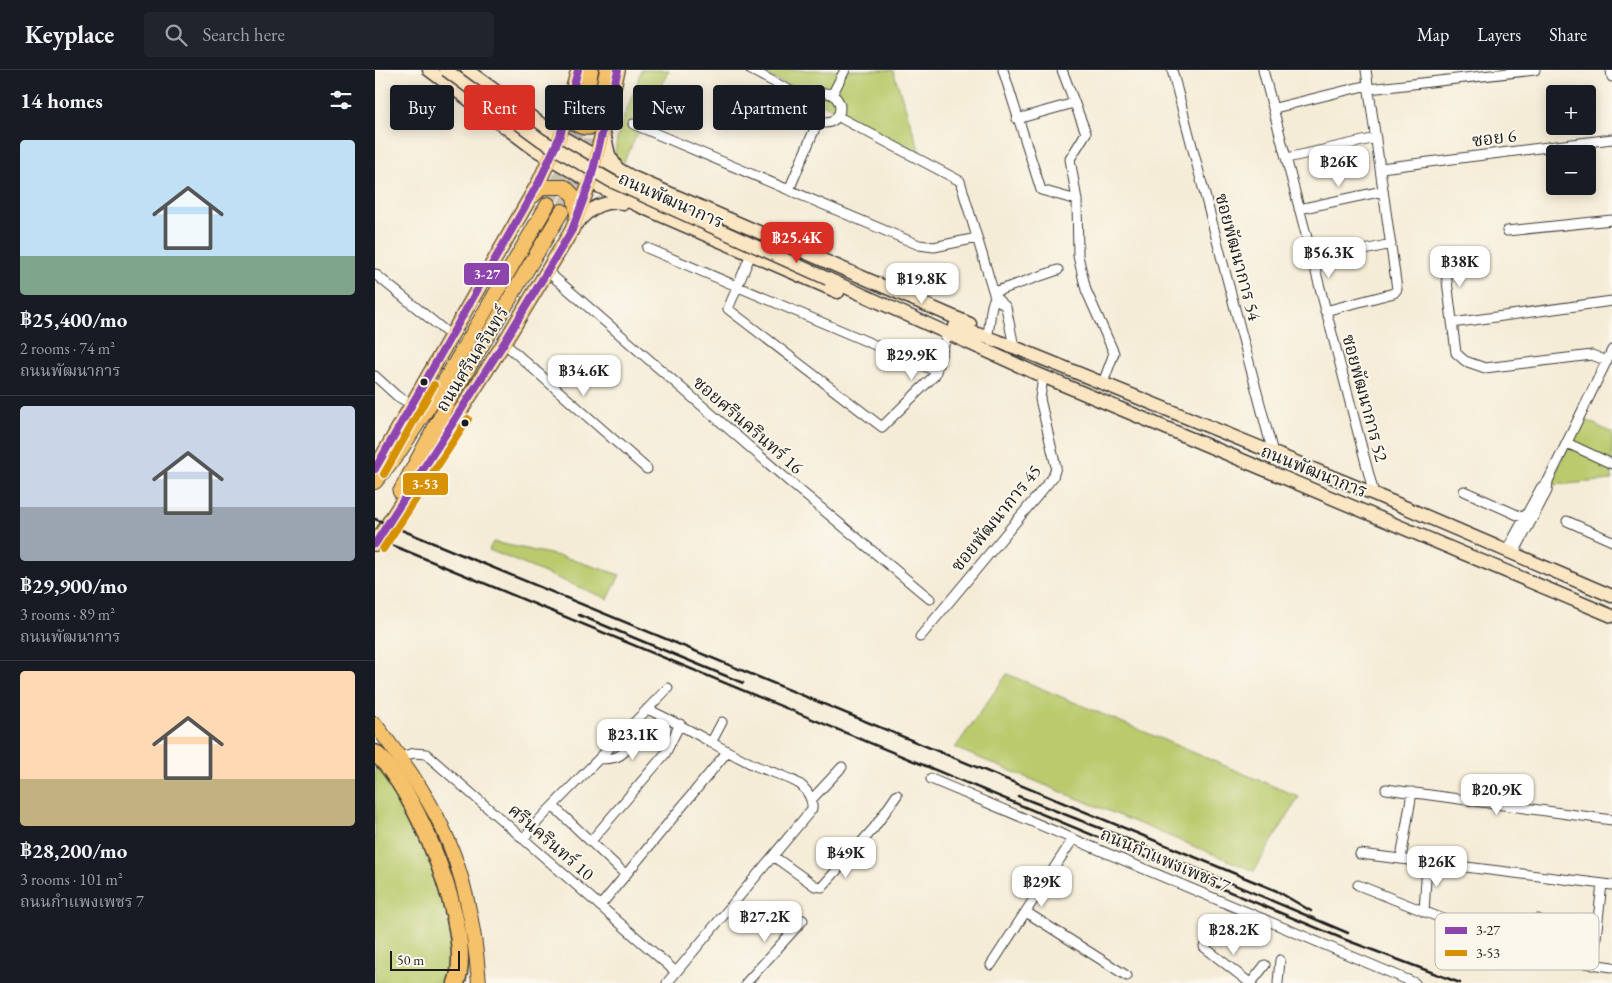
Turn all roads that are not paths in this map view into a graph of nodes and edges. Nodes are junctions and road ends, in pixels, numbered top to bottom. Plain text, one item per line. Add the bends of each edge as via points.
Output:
1 (429, 70) edge
2 (445, 70) edge
3 (454, 70) edge
4 (467, 70) edge
5 (578, 70) edge
6 (591, 70) edge
7 (607, 70) edge
8 (618, 70) edge
9 (751, 70) edge
10 (845, 70) edge
11 (1062, 70) edge
12 (1172, 70) edge
13 (1263, 70) edge
14 (1366, 70) edge
15 (1535, 70) edge
16 (1611, 70) edge
17 (1006, 71) edge
18 (1612, 77) edge
19 (488, 85) edge
20 (574, 85) edge
21 (588, 85) tunnel mouth
22 (604, 85) tunnel mouth
23 (615, 85) edge
24 (780, 85) edge
25 (1368, 87) junction
26 (825, 94) edge
27 (832, 95) junction
28 (464, 96) edge
29 (1074, 103) junction
30 (1275, 108) junction
31 (837, 116) junction
32 (1017, 119) junction
33 (537, 122) joint
34 (825, 122) edge
35 (545, 123) edge
36 (510, 130) edge
37 (562, 130) edge
38 (605, 130) edge
39 (647, 130) edge
40 (814, 130) edge
41 (604, 133) junction
42 (560, 136) junction
43 (1376, 138) junction
44 (1612, 139) edge
45 (597, 158) junction
46 (1287, 158) junction
47 (550, 159) junction
48 (1381, 168) junction
49 (619, 170) junction
50 (590, 182) junction
51 (789, 190) junction
52 (1383, 191) junction
53 (529, 200) junction
54 (1077, 200) junction
55 (548, 204) tunnel mouth
56 (637, 205) junction
57 (699, 207) junction
58 (1299, 209) junction
59 (561, 211) tunnel mouth
60 (1612, 220) edge
61 (574, 224) junction
62 (692, 229) junction
63 (1507, 231) dead end
64 (977, 238) junction
65 (1391, 244) junction
66 (647, 248) dead end
67 (751, 254) junction
68 (1444, 257) dead end
69 (1312, 262) junction
70 (1058, 270) dead end
71 (548, 272) junction
72 (375, 274) edge
73 (830, 276) junction
74 (736, 286) junction
75 (994, 295) junction
76 (1612, 301) edge
77 (1325, 311) junction
78 (1452, 323) junction
79 (988, 333) junction
80 (450, 335) junction
81 (946, 338) junction
82 (504, 343) junction
83 (1014, 347) junction
84 (1612, 350) edge
85 (1003, 358) junction
86 (1607, 361) junction
87 (936, 371) junction
88 (375, 376) edge
89 (1043, 376) junction
90 (1103, 383) junction
91 (411, 404) junction
92 (1567, 443) junction
93 (1273, 453) junction
94 (1612, 464) edge
95 (375, 469) edge
96 (647, 469) dead end
97 (1548, 481) junction
98 (375, 482) edge
99 (1464, 491) dead end
100 (1374, 494) junction
101 (1524, 518) junction
102 (1567, 521) dead end
103 (375, 535) edge
104 (1612, 541) edge
105 (375, 544) edge
106 (1511, 551) junction
107 (1612, 596) edge
108 (930, 600) dead end
109 (1612, 616) edge
110 (920, 637) dead end
111 (668, 688) dead end
112 (647, 709) junction
113 (722, 722) dead end
114 (375, 724) edge
115 (680, 724) junction
116 (629, 727) junction
117 (711, 743) junction
118 (727, 752) junction
119 (375, 753) edge
120 (400, 757) junction
121 (599, 759) junction
122 (842, 767) dead end
123 (931, 779) dead end
124 (1386, 788) dead end
125 (1412, 792) junction
126 (897, 795) dead end
127 (812, 801) junction
128 (553, 806) junction
129 (1612, 820) edge
130 (523, 839) junction
131 (1073, 839) junction
132 (591, 841) junction
133 (1361, 854) dead end
134 (773, 856) junction
135 (1401, 859) junction
136 (1427, 863) junction
137 (625, 874) junction
138 (1602, 884) junction
139 (1359, 885) dead end
140 (1612, 885) edge
141 (600, 906) junction
142 (1026, 912) junction
143 (1424, 912) junction
144 (1599, 913) edge
145 (1435, 916) edge
146 (803, 920) dead end
147 (1204, 947) dead end
148 (1280, 960) dead end
149 (991, 965) dead end
150 (1265, 965) dead end
151 (1599, 966) edge
152 (1612, 967) edge
153 (676, 972) junction
154 (1127, 976) dead end
155 (457, 980) edge
156 (479, 983) edge
157 (667, 983) edge
158 (746, 983) edge
159 (1251, 983) edge
160 (1278, 983) edge
161 (1415, 983) edge

1 - 28 main road, ถนนพัฒนาการ
2 - 73 main road, ถนนพัฒนาการ, bridge via 530,132 611,182
3 - 73 main road, ถนนพัฒนาการ via 545,136 600,168
4 - 19 main road, ถนนพัฒนาการ
5 - 20 main road, ถนนศรีนครินทร์
6 - 21 main road
7 - 22 main road
8 - 23 main road, ถนนศรีนครินทร์
9 - 24 street
10 - 27 street
11 - 29 street
12 - 93 street, ซอยพัฒนาการ 54
13 - 30 street, ซอยพัฒนาการ 52
14 - 25 street
15 - 25 street
16 - 18 street
17 - 32 street
25 - 30 street
25 - 43 street
26 - 27 street
27 - 31 street via 839,104
29 - 32 street
29 - 54 street via 1086,132 1070,159
30 - 46 street, ซอยพัฒนาการ 52
31 - 34 street
31 - 64 street via 960,181
32 - 54 street via 1041,190
33 - 35 main road
33 - 42 main road, ถนนพัฒนาการ
36 - 47 main road, ถนนพัฒนาการ
37 - 42 main road, ถนนศรีนครินทร์
38 - 41 main road, ถนนศรีนครินทร์
39 - 51 street
40 - 51 street
41 - 45 main road, ถนนศรีนครินทร์
41 - 49 main road via 609,154
42 - 45 main road, ถนนพัฒนาการ
42 - 47 main road, ถนนศรีนครินทร์
43 - 46 street
43 - 48 street
44 - 48 street, ซอย 6
45 - 49 main road, ถนนพัฒนาการ
45 - 50 main road, ถนนศรีนครินทร์
46 - 58 street, ซอยพัฒนาการ 52
47 - 50 main road, ถนนพัฒนาการ
47 - 53 main road, ถนนศรีนครินทร์
48 - 52 street
49 - 57 main road, ถนนพัฒนาการ
50 - 56 main road, ถนนพัฒนาการ
50 - 61 main road, ถนนศรีนครินทร์
51 - 64 street via 923,246 934,247
52 - 58 street
52 - 65 street
53 - 61 main road via 542,188 565,187 575,196
53 - 80 main road, ถนนศรีนครินทร์
54 - 90 street via 1078,256 1086,290 1114,353
55 - 98 main road via 438,392 398,454
56 - 61 main road via 613,202 597,205
56 - 62 main road, ถนนพัฒนาการ
57 - 62 main road via 689,220
57 - 79 main road, ถนนพัฒนาการ
58 - 69 street, ซอยพัฒนาการ 52
59 - 103 main road
60 - 63 street
61 - 71 main road, ถนนศรีนครินทร์
62 - 67 main road, ถนนพัฒนาการ
64 - 75 street
65 - 69 street
65 - 77 street via 1396,292
66 - 74 street
67 - 74 street
67 - 81 main road, ถนนพัฒนาการ
68 - 78 street
69 - 77 street, ซอยพัฒนาการ 52
70 - 75 street
71 - 82 main road, ถนนศรีนครินทร์
71 - 108 street, ซอยศรีนครินทร์ 16 via 791,484
72 - 80 street
73 - 83 main road, ถนนพัฒนาการ
73 - 85 main road, ถนนพัฒนาการ
74 - 87 street
74 - 87 street via 728,309 882,427
75 - 79 street
75 - 83 street via 1006,307
76 - 78 street
77 - 100 street, ซอยพัฒนาการ 52
78 - 86 street via 1457,353 1476,366 1485,368 1592,355
79 - 83 main road, ถนนพัฒนาการ
80 - 91 main road, ถนนศรีนครินทร์
81 - 85 main road, ถนนพัฒนาการ
81 - 87 street
82 - 96 street
82 - 105 main road, ถนนศรีนครินทร์
83 - 90 main road, ถนนพัฒนาการ
84 - 86 street
85 - 89 main road, ถนนพัฒนาการ
86 - 92 street
88 - 91 street
89 - 109 main road, ถนนพัฒนาการ
89 - 110 street, ซอยพัฒนาการ 45 via 1040,399 1056,468 1053,477
90 - 93 main road, ถนนพัฒนาการ
91 - 95 main road, ถนนศรีนครินทร์
92 - 94 street
92 - 97 street
93 - 100 main road, ถนนพัฒนาการ
97 - 101 street
97 - 106 street via 1547,490
99 - 101 street
100 - 106 main road, ถนนพัฒนาการ
101 - 106 street
102 - 104 street
106 - 107 main road, ถนนพัฒนาการ
111 - 112 street
112 - 115 street
112 - 116 street
113 - 117 street
114 - 120 main road
115 - 117 street
115 - 132 street via 665,754
116 - 121 street
116 - 121 street via 630,745 623,754 614,759
117 - 118 street
118 - 127 street via 801,785
118 - 137 street
119 - 155 highway via 394,775 431,840 460,946
120 - 130 street, ศรีนครินทร์ 10 via 425,754
120 - 156 main road via 442,827 459,873 476,939
121 - 128 street
122 - 127 street
123 - 131 street, ถนนกำแพงเพชร 7
124 - 125 street
125 - 129 street
125 - 135 street
126 - 134 street via 874,828 822,887 815,886
127 - 134 street via 812,809
128 - 130 street
128 - 132 street
130 - 141 street, ศรีนครินทร์ 10
131 - 142 street
131 - 161 street, ถนนกำแพงเพชร 7
132 - 137 street
133 - 135 street
134 - 153 street
135 - 136 street
136 - 138 street
136 - 143 street
137 - 141 street
138 - 140 street
138 - 144 street
139 - 143 street
141 - 153 street, ศรีนครินทร์ 10
142 - 149 street
142 - 154 street
143 - 145 street
146 - 158 street
147 - 159 street
148 - 160 street
150 - 159 street
151 - 152 street
153 - 157 street

